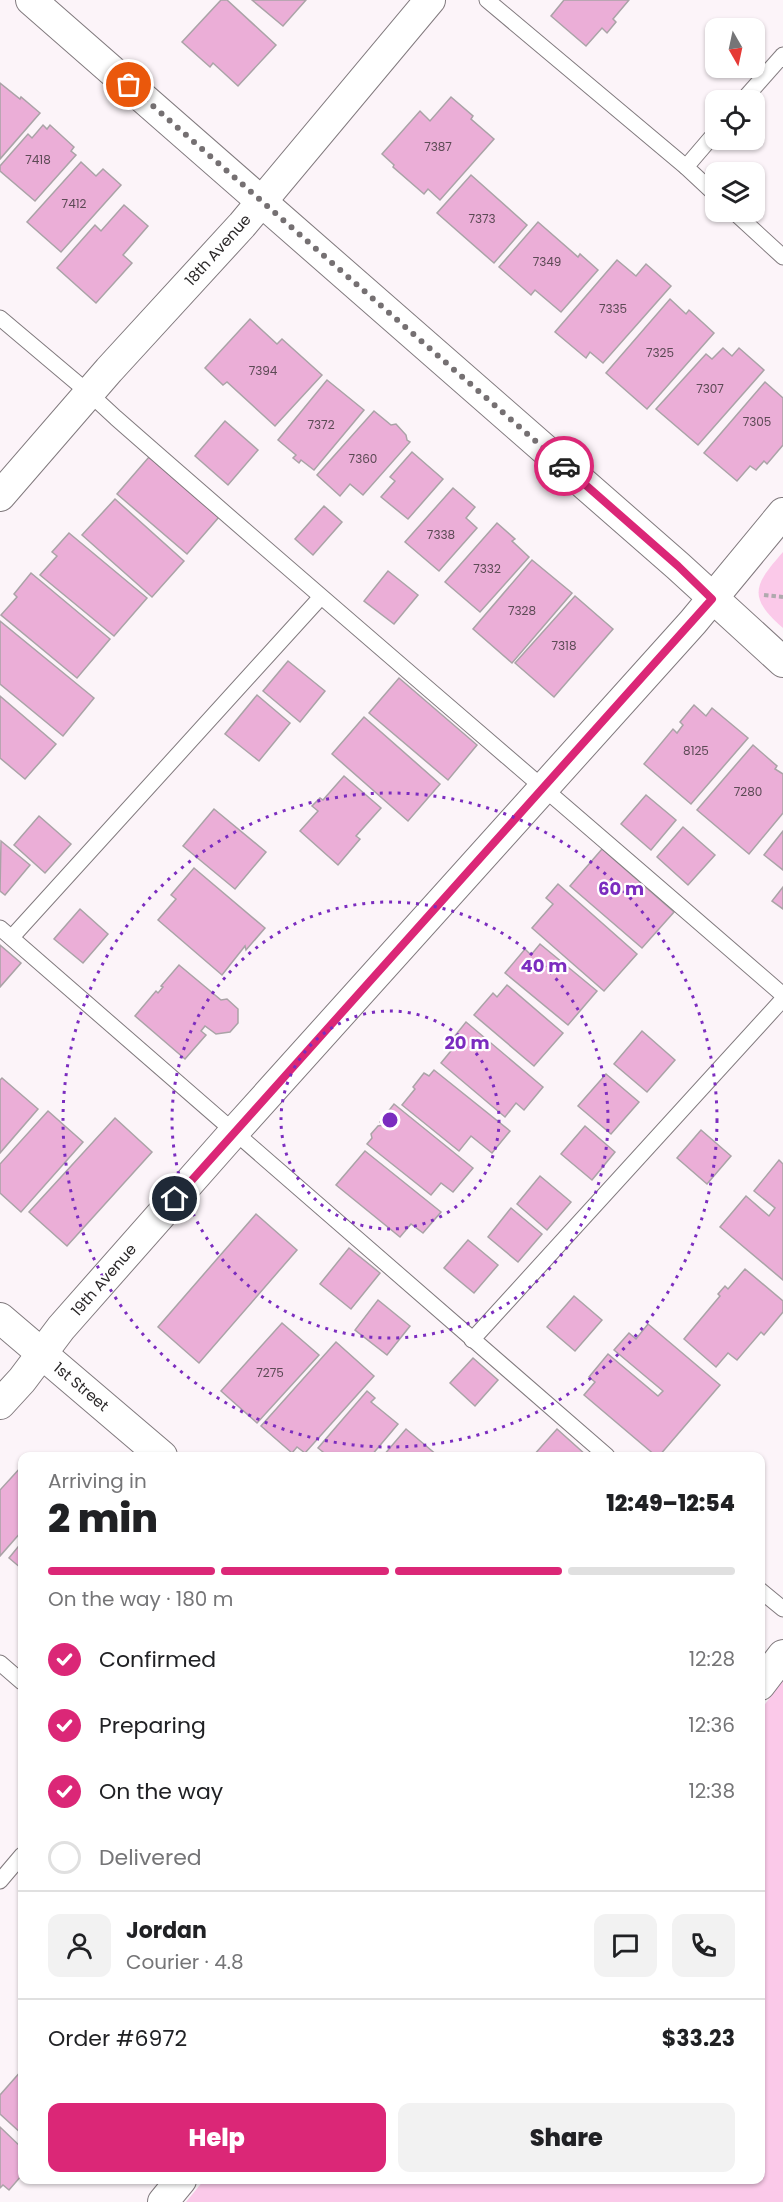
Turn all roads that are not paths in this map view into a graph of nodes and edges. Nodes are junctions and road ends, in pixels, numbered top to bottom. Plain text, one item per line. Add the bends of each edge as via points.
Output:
1 (430, 0) edge
2 (487, 0) edge
3 (45, 8) edge
4 (783, 55) edge
5 (752, 90) edge
6 (705, 145) edge
7 (686, 167) junction
8 (705, 185) edge
9 (261, 201) junction
10 (745, 222) edge
11 (783, 257) edge
12 (0, 318) edge
13 (89, 393) junction
14 (0, 496) edge
15 (783, 513) edge
16 (320, 598) junction
17 (712, 599) junction
18 (783, 662) edge
19 (544, 787) junction
20 (6, 932) edge
21 (783, 997) edge
22 (234, 1132) junction
23 (0, 1318) edge
24 (472, 1340) junction
25 (41, 1353) junction
26 (0, 1404) edge
27 (157, 1452) edge
28 (602, 1452) edge
29 (765, 1594) edge
30 (783, 1609) edge
31 (783, 1655) edge
32 (0, 1663) edge
33 (765, 1678) edge
34 (18, 1679) edge
35 (18, 1860) edge
36 (0, 1881) edge
37 (178, 2184) edge
38 (163, 2202) edge

1 - 9 street, 18th Avenue
2 - 7 lane
3 - 9 street
4 - 5 lane
6 - 7 lane
7 - 8 lane
9 - 13 street, 18th Avenue
9 - 17 street
10 - 11 lane
12 - 13 lane
13 - 14 street, 18th Avenue
13 - 16 lane
15 - 17 street, 19th Avenue
16 - 19 lane
16 - 20 lane
17 - 18 street
17 - 19 street, 19th Avenue
19 - 21 lane
19 - 22 street, 19th Avenue
20 - 22 lane
21 - 24 lane
22 - 24 lane
22 - 25 street, 19th Avenue
23 - 25 street, 1st Street
24 - 28 lane
25 - 26 street, 19th Avenue
25 - 27 street, 1st Street
29 - 30 lane
31 - 33 street
32 - 34 lane
35 - 36 lane
37 - 38 street

